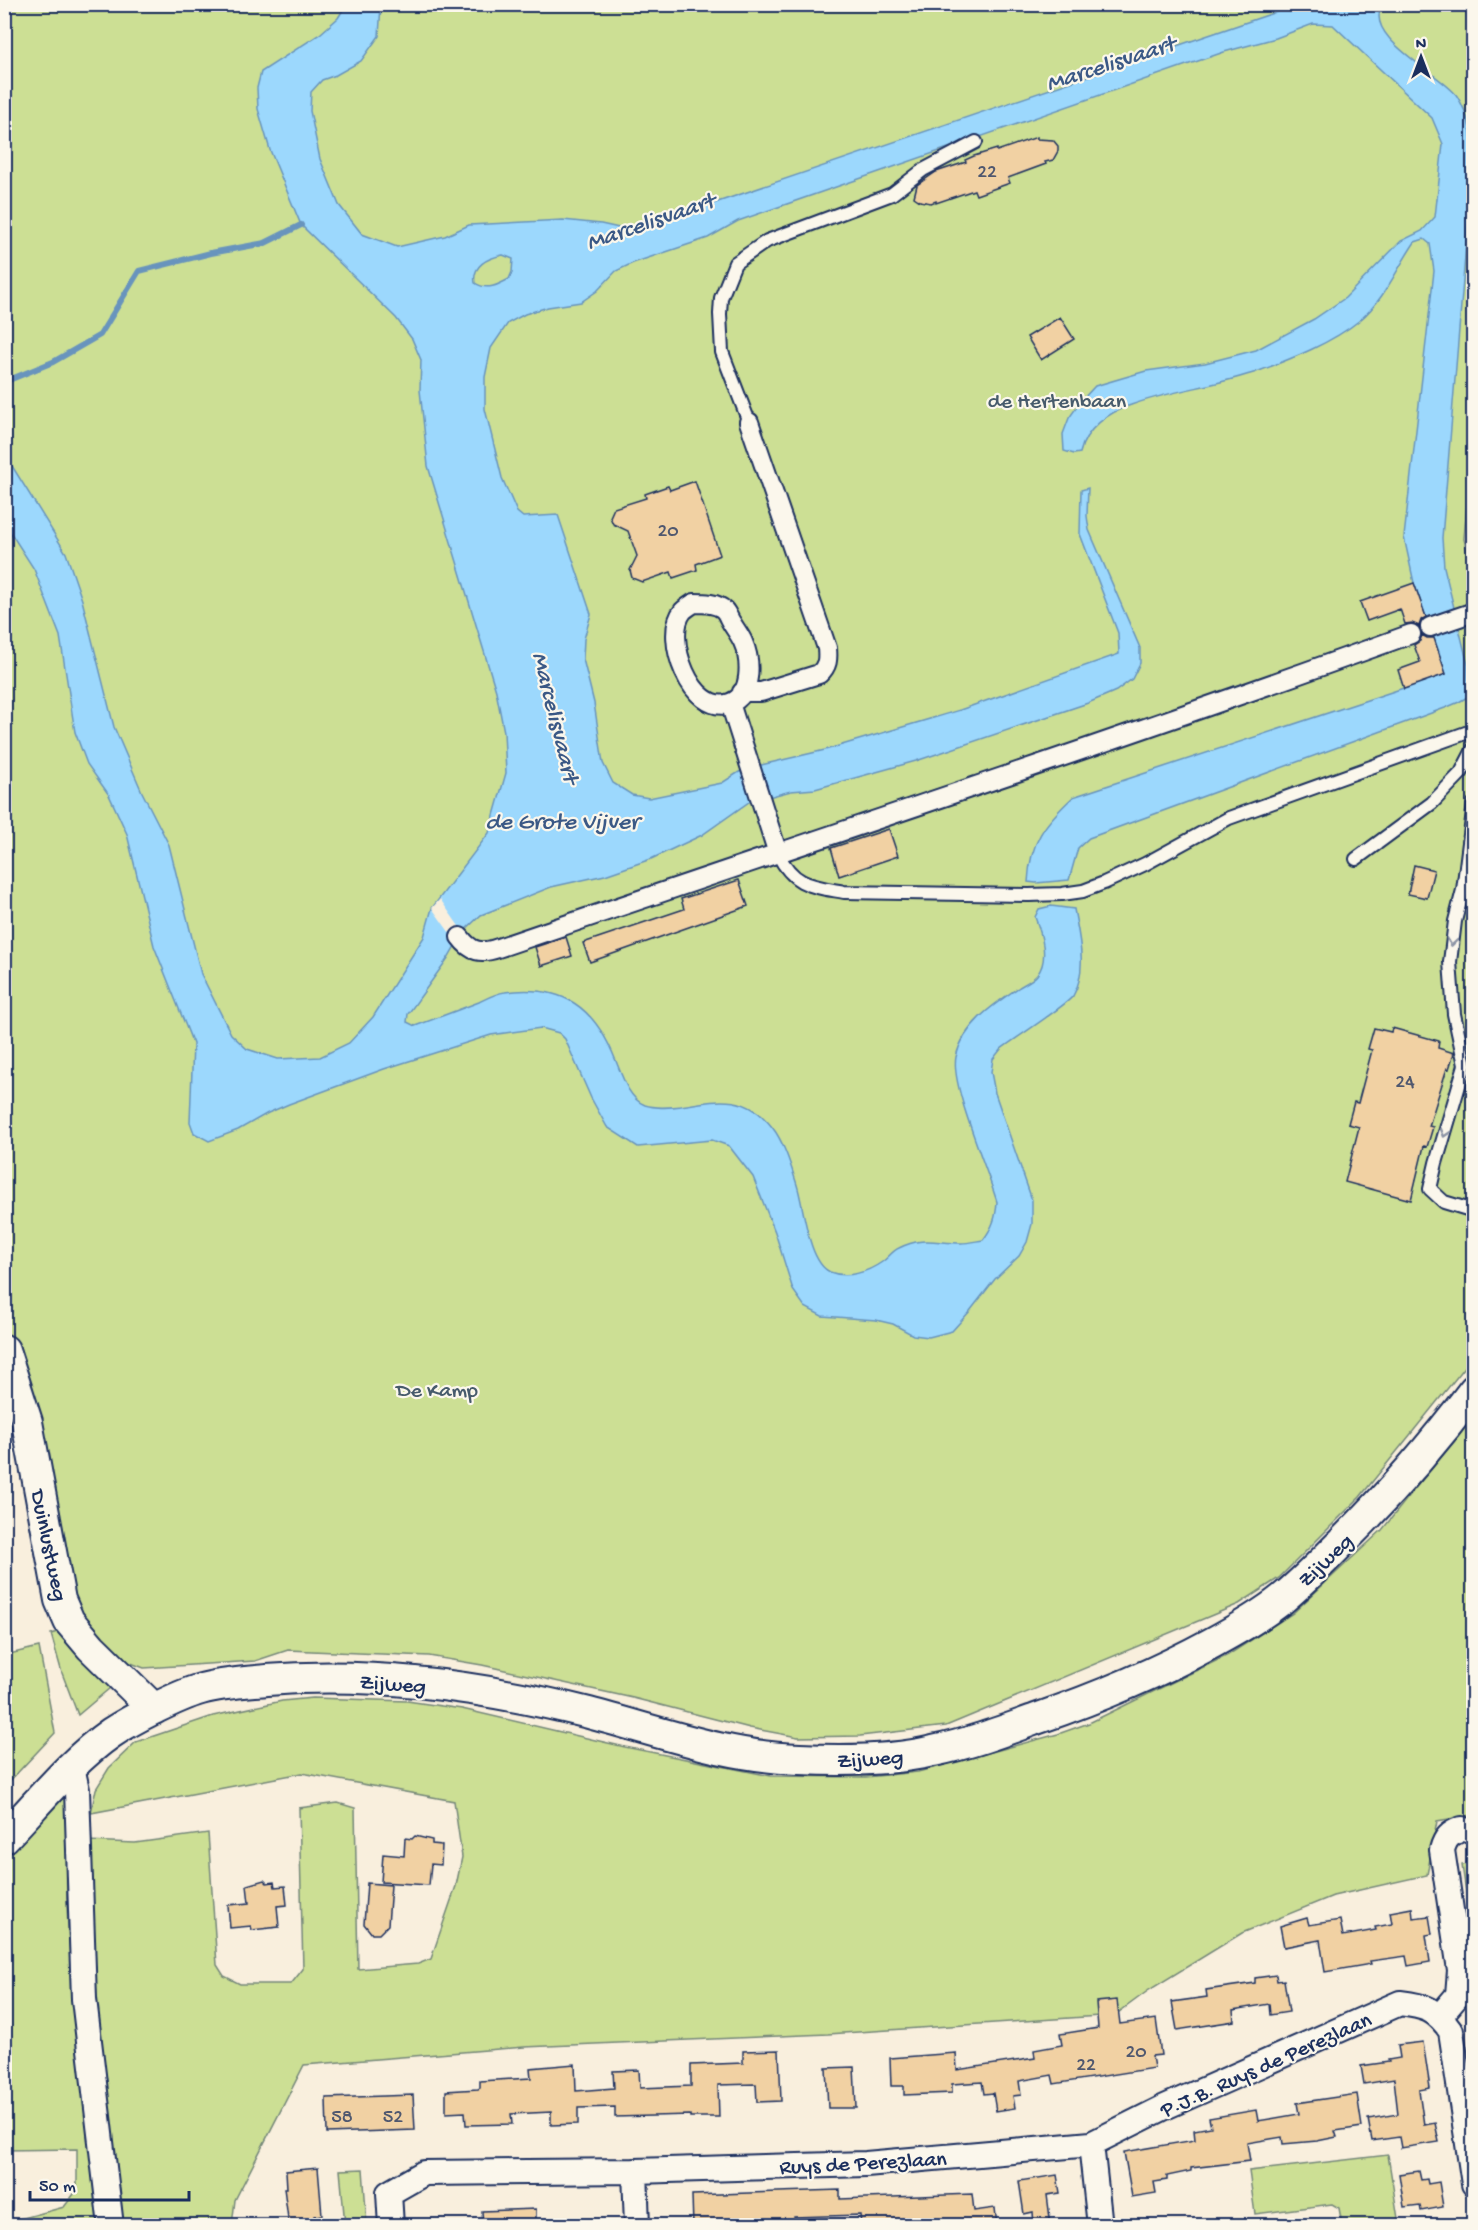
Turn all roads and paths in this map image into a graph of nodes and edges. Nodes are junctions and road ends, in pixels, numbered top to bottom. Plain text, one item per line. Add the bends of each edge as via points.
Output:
1 (976, 142) dead end
2 (748, 422) joint
3 (1465, 615) edge
4 (1430, 627) dead end
5 (1411, 634) dead end
6 (736, 698) junction
7 (1473, 730) edge
8 (1473, 748) edge
9 (1473, 803) edge
10 (778, 854) junction
11 (1356, 859) dead end
12 (460, 937) dead end
13 (1473, 1211) edge
14 (4, 1350) edge
15 (1473, 1390) edge
16 (154, 1709) junction
17 (72, 1767) junction
18 (1462, 1829) dead end
19 (4, 1838) edge
20 (1441, 2015) junction
21 (1091, 2144) junction
22 (635, 2171) junction
23 (1473, 2184) edge
24 (111, 2226) edge
25 (391, 2226) edge
26 (637, 2226) edge
27 (1100, 2226) edge

1 - 2 lane via 923,170 892,194 767,240 735,263 721,298 722,352
2 - 6 street via 828,658 826,668 819,674
3 - 4 street
5 - 10 street
6 - 6 street via 747,685 743,643 724,610 708,603 694,603 678,621 679,662 702,697 714,704
6 - 10 street via 751,768
7 - 10 lane via 1229,818 1145,864 1083,891 1029,895 844,892 814,887 792,877
8 - 11 lane via 1461,773 1432,803
9 -> 13 lane via 1450,962 1454,1014 1465,1065 1430,1189 1444,1202
10 - 12 street via 486,952 471,949
14 - 16 street, Duinlustweg via 27,1422 60,1600 69,1622
15 - 16 street, Zijweg via 1446,1427 1365,1519 1306,1578 1241,1627 1167,1667 1089,1701 932,1752 861,1760 757,1754 695,1743 572,1709 404,1680 254,1681 200,1689
16 - 17 street, Zijweg via 111,1734
17 - 19 street, Zijweg
17 - 24 street via 77,1790 84,1999
18 - 20 street via 1451,1832 1442,1850 1460,1970 1458,1995
20 - 21 street, P.J.B. Ruys de Perezlaan via 1421,2006 1400,2003
20 - 23 street via 1451,2031
21 - 22 street, Ruys de Perezlaan via 866,2164
21 - 27 street
22 - 25 street, Ruys de Perezlaan via 424,2173 389,2193
22 - 26 street

